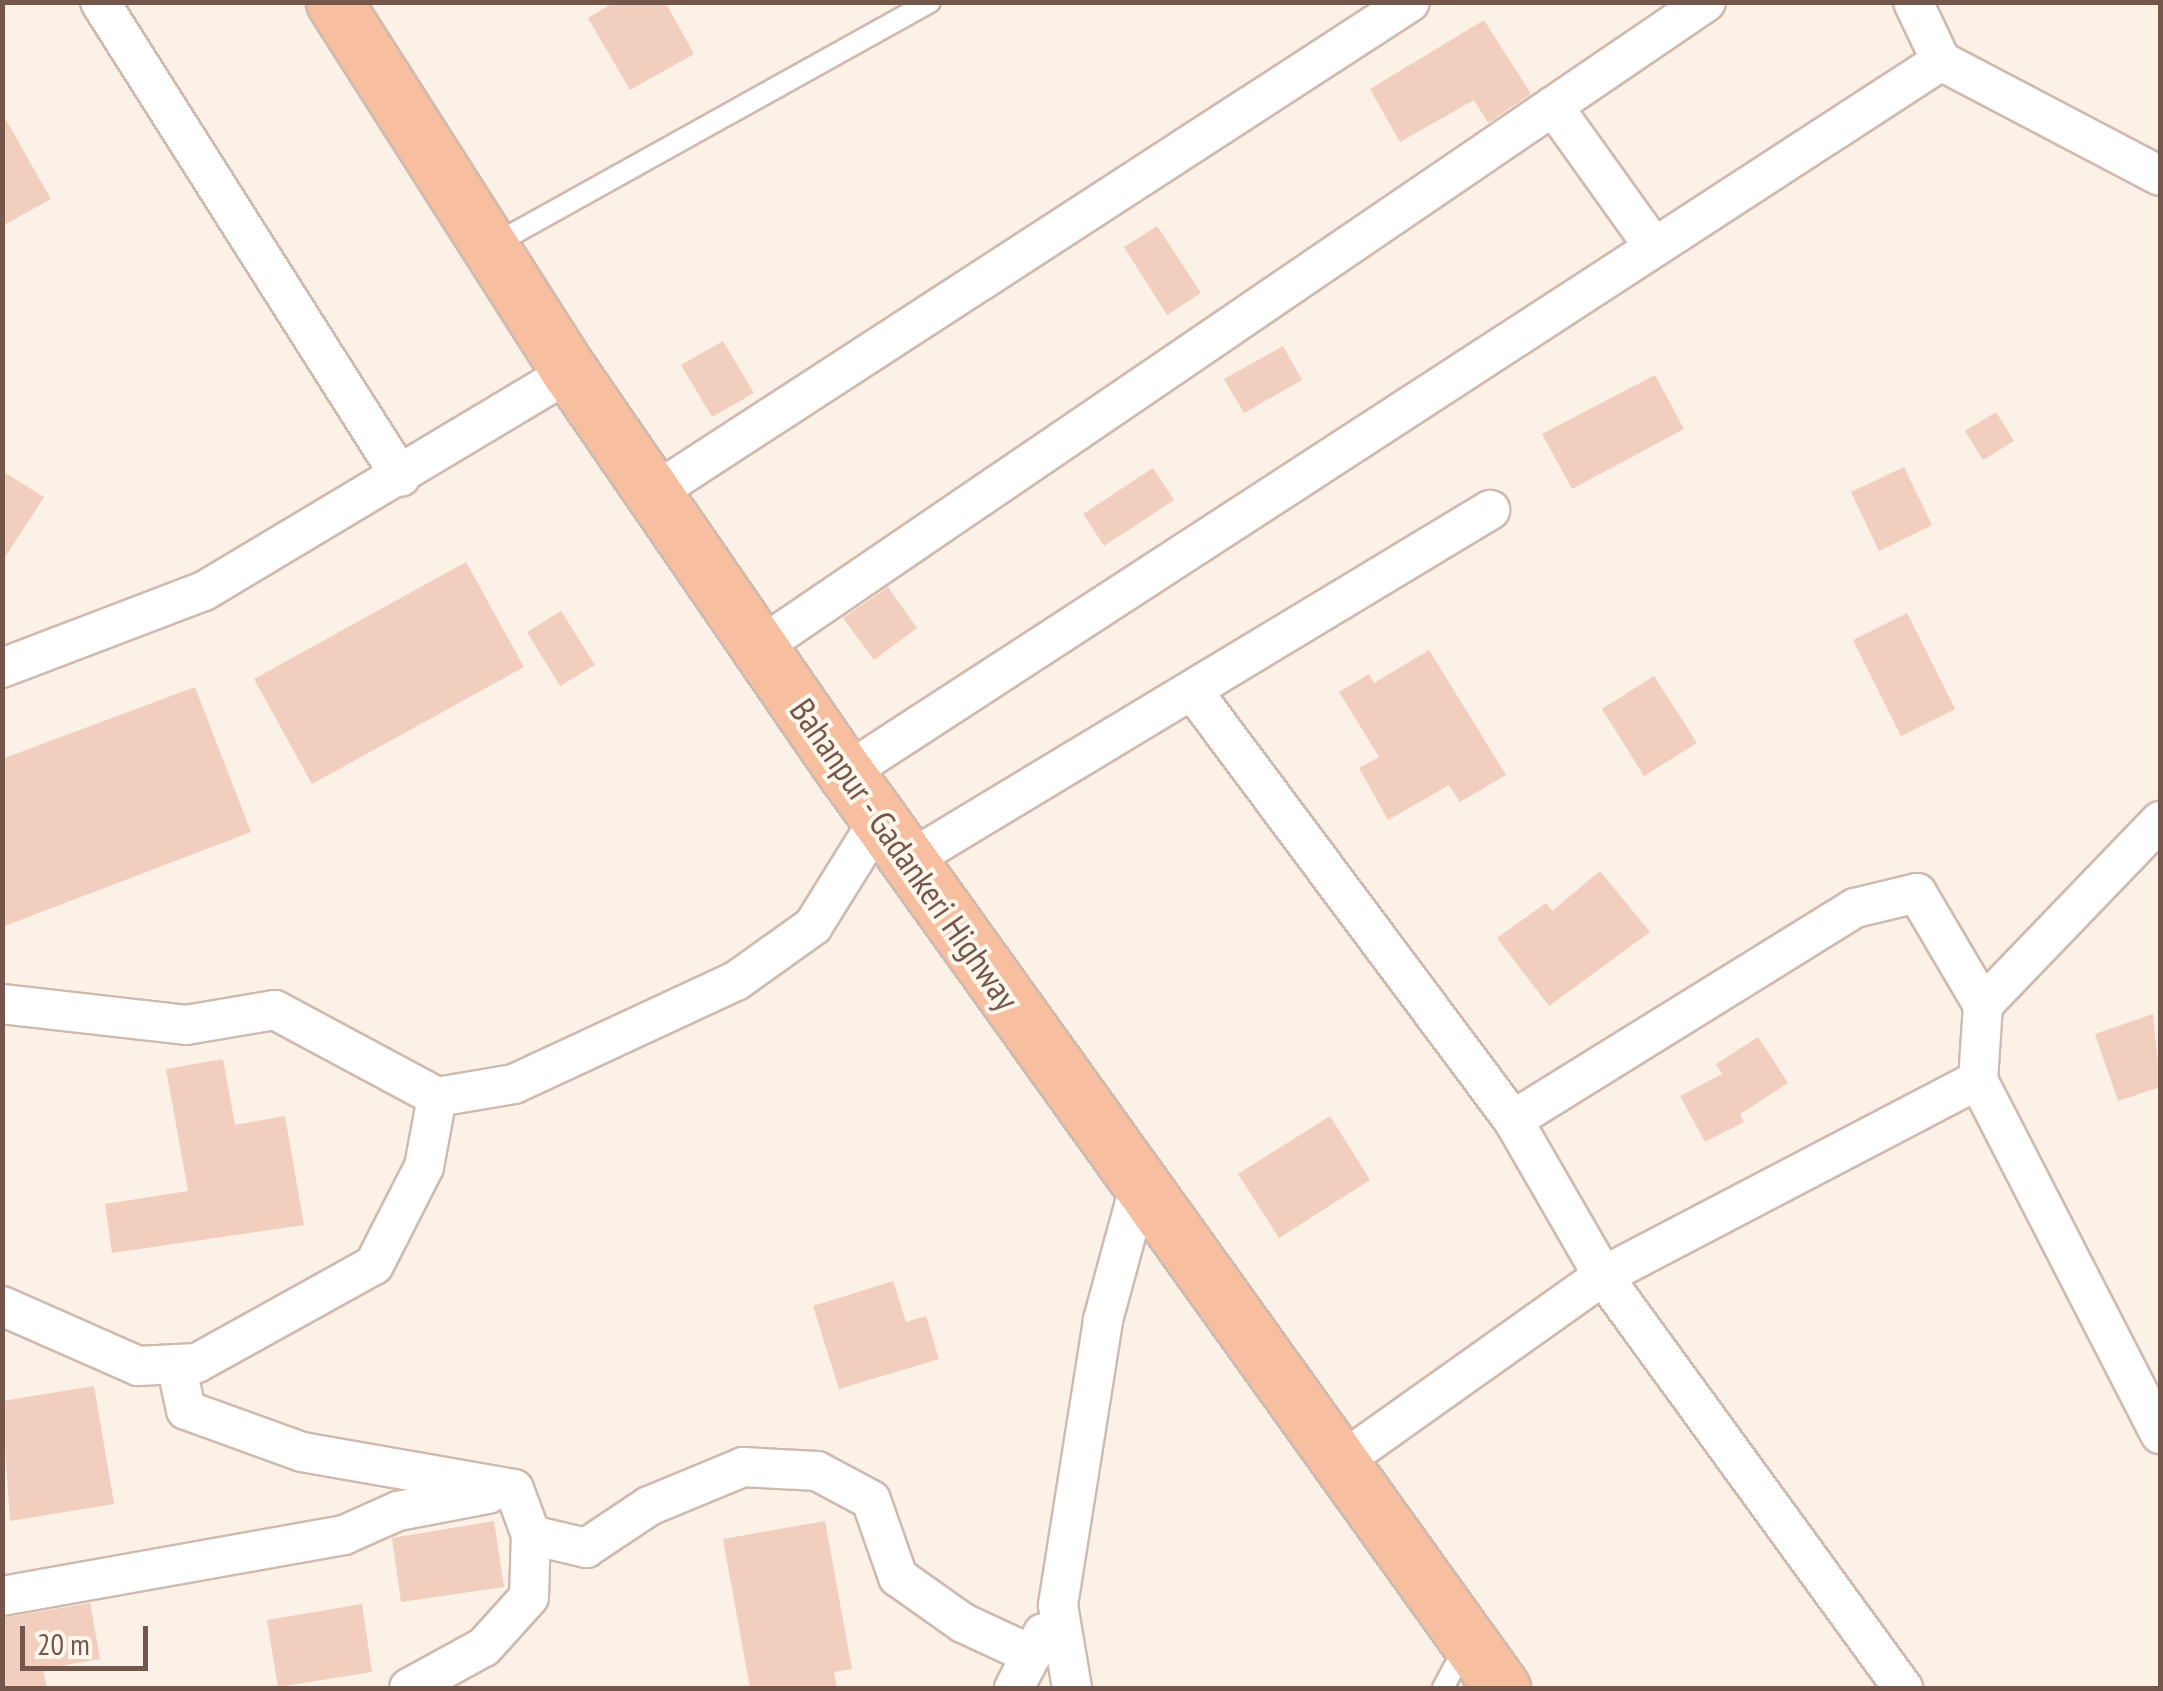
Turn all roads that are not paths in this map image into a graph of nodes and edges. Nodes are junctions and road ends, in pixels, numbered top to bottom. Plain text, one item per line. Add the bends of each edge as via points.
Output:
1 (100, 2) edge
2 (334, 2) edge
3 (930, 2) edge
4 (1410, 2) edge
5 (1706, 2) edge
6 (1912, 2) edge
7 (1940, 62) junction
8 (1553, 106) junction
9 (2160, 176) edge
10 (491, 246) junction
11 (1654, 247) junction
12 (570, 372) junction
13 (400, 478) junction
14 (654, 493) junction
15 (1490, 510) dead end
16 (760, 648) junction
17 (2, 668) edge
18 (1195, 694) junction
19 (846, 772) junction
20 (2160, 821) edge
21 (894, 840) junction
22 (2, 1004) edge
23 (1983, 1005) junction
24 (1978, 1080) junction
25 (437, 1097) junction
26 (1512, 1120) junction
27 (1140, 1184) junction
28 (1604, 1276) junction
29 (2, 1306) edge
30 (176, 1364) junction
31 (2160, 1434) edge
32 (1340, 1462) junction
33 (514, 1490) junction
34 (530, 1535) junction
35 (2, 1596) edge
36 (1058, 1604) junction
37 (1468, 1641) junction
38 (1032, 1655) junction
39 (408, 1688) edge
40 (1014, 1688) edge
41 (1072, 1688) edge
42 (1443, 1688) edge
43 (1502, 1688) edge
44 (1903, 1688) edge

1 - 13 street
2 - 10 highway, Bahanpur - Gadankeri Highway
3 - 10 lane
4 - 14 street
5 - 8 street
6 - 7 street
7 - 9 street
7 - 11 street
8 - 11 street
8 - 16 street
10 - 12 highway, Bahanpur - Gadankeri Highway
11 - 19 street
12 - 13 street
12 - 14 highway, Bahanpur - Gadankeri Highway
13 - 17 street via 204,590
14 - 16 highway, Bahanpur - Gadankeri Highway
15 - 18 street
16 - 19 highway, Bahanpur - Gadankeri Highway
18 - 21 street
18 - 26 street
19 - 21 highway, Bahanpur - Gadankeri Highway
20 - 23 street
21 - 25 street via 814,926 736,981 514,1084
21 - 27 highway, Bahanpur - Gadankeri Highway
22 - 25 street via 186,1025 274,1010
23 - 24 street
23 - 26 street via 1917,894 1855,908
24 - 28 street
24 - 31 street
25 - 30 street via 424,1166 374,1266 197,1363
26 - 28 street
27 - 32 highway, Bahanpur - Gadankeri Highway
27 - 36 street via 1103,1320
28 - 32 street
28 - 44 street
29 - 30 street via 138,1366
30 - 33 street via 186,1410 302,1452
32 - 37 highway, Bahanpur - Gadankeri Highway
33 - 34 street
33 - 35 street via 398,1512 344,1535
34 - 38 street via 586,1548 649,1506 743,1467 817,1471 870,1500 898,1577 963,1623
34 - 39 street via 529,1598 484,1646
36 - 38 street
36 - 41 street
37 - 42 lane
37 - 43 highway, Bahanpur - Gadankeri Highway
38 - 40 street

